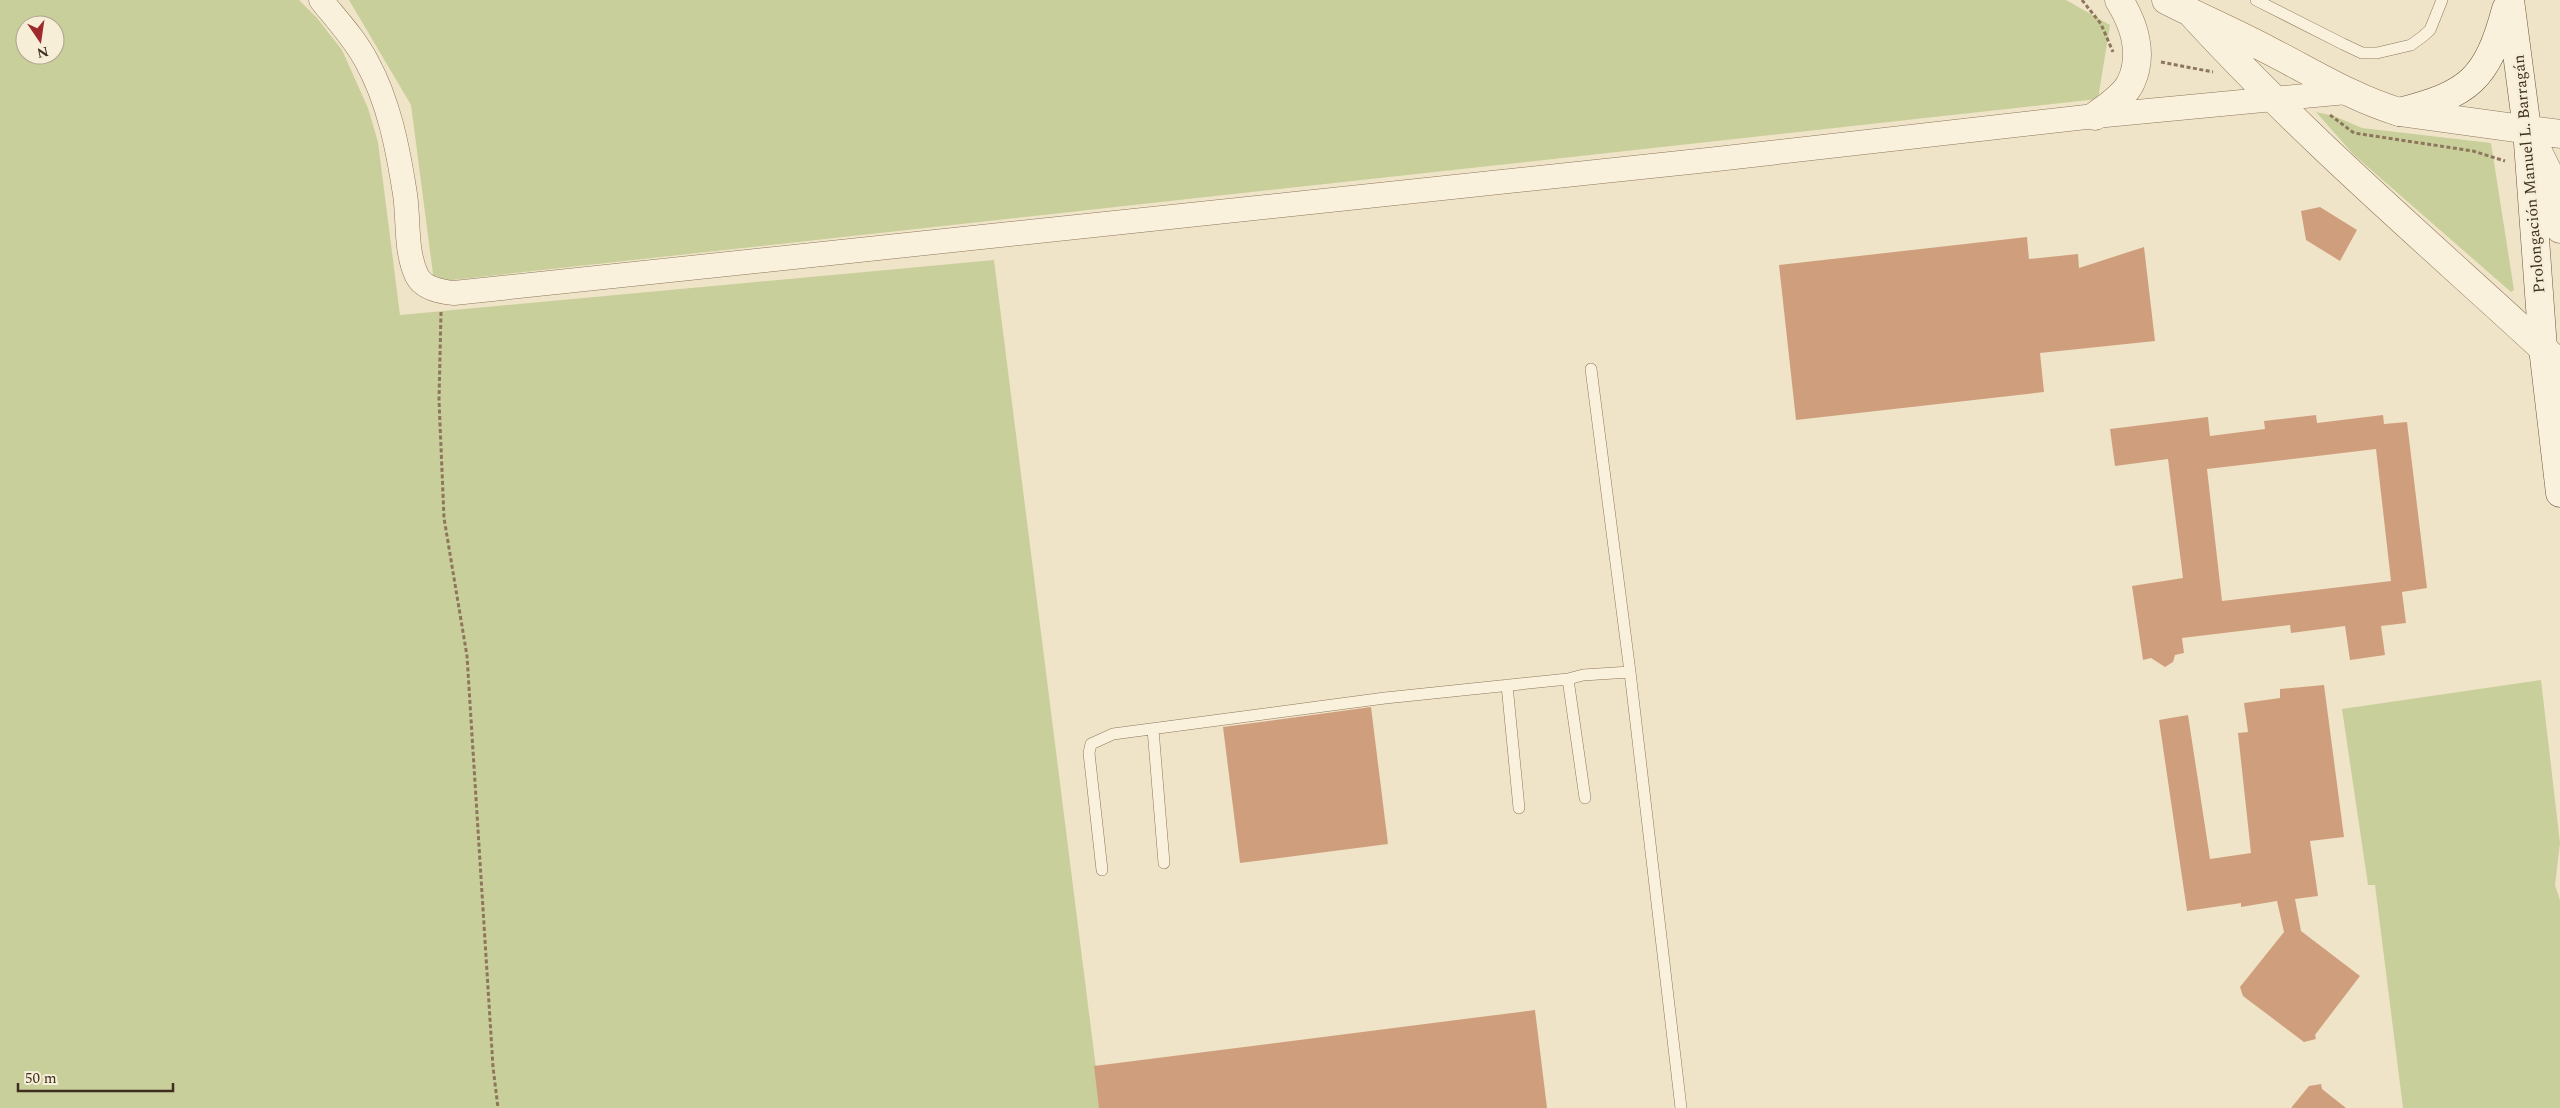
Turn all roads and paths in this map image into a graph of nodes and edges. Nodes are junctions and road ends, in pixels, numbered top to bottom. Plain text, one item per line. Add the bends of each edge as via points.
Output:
1 (322, 0) edge
2 (2119, 0) edge
3 (2166, 0) edge
4 (2256, 0) edge
5 (2509, 0) edge
6 (2440, 1) edge
7 (2192, 14) junction
8 (2347, 92) junction
9 (2274, 99) junction
10 (2399, 112) junction
11 (2095, 116) junction
12 (2527, 129) junction
13 (2560, 134) edge
14 (2560, 230) edge
15 (441, 292) junction
16 (2552, 356) edge
17 (1591, 369) dead end
18 (2560, 493) edge
19 (1630, 672) junction
20 (1568, 679) junction
21 (1507, 685) junction
22 (1153, 729) junction
23 (1585, 798) dead end
24 (1519, 808) dead end
25 (1164, 863) dead end
26 (1102, 870) dead end
27 (498, 1108) edge
28 (1681, 1108) edge

1 - 15 street via 367,62 384,102 398,152 410,253 418,278 426,286
2 - 11 street via 2134,29 2136,57 2131,82 2120,97
3 - 7 street
4 - 6 lane via 2362,52 2377,53 2411,45 2430,30
5 - 10 street via 2496,44 2476,75 2452,95
5 - 12 street, Prolongación Manuel L. Barragán
7 - 8 street via 2270,50
7 - 9 street
8 - 9 street
8 - 10 street
9 - 11 street
9 - 16 street
10 - 12 street
11 - 15 street via 1688,163 475,291
12 - 13 street
12 - 14 street via 2550,176
12 - 16 street, Prolongación Manuel L. Barragán
15 - 27 path via 439,400 444,518 467,656 492,1067
16 - 18 street, Prolongación Manuel L. Barragán
17 - 19 lane
19 - 20 lane
19 - 28 lane
20 - 21 lane
20 - 23 lane
21 - 22 lane
21 - 24 lane
22 - 25 lane
22 - 26 lane via 1113,734 1092,744 1089,752

